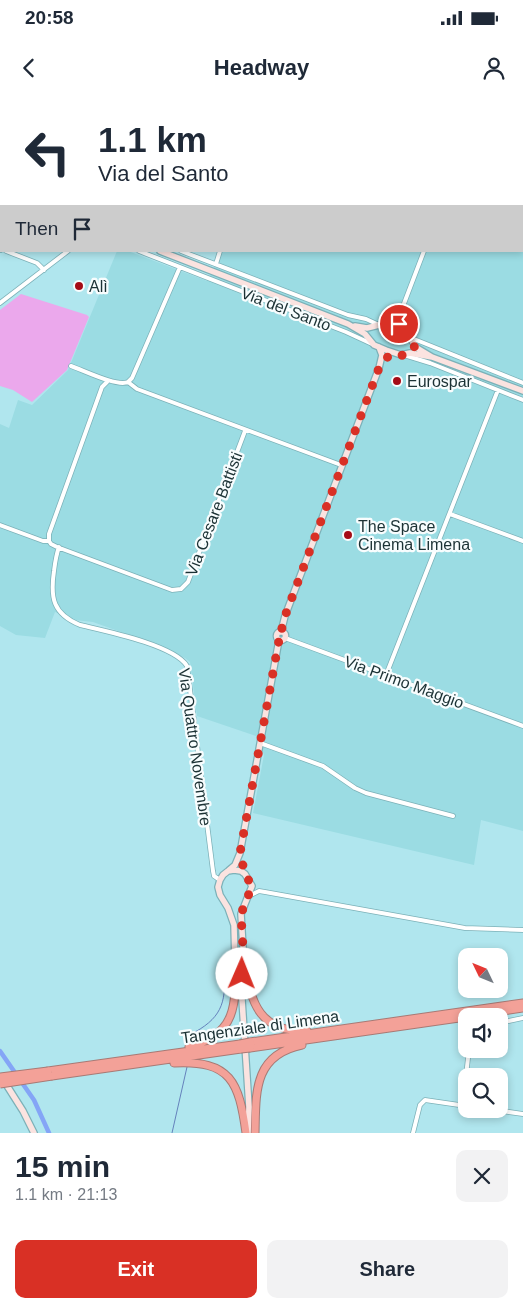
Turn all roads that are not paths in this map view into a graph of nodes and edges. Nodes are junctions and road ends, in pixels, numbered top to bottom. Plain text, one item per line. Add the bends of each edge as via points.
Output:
1 (9, 252) edge
2 (67, 252) edge
3 (142, 252) edge
4 (163, 252) edge
5 (184, 252) edge
6 (220, 252) edge
7 (424, 252) edge
8 (216, 264) junction
9 (180, 267) junction
10 (44, 270) junction
11 (228, 278) junction
12 (226, 285) junction
13 (0, 303) edge
14 (400, 314) junction
15 (348, 324) junction
16 (379, 325) junction
17 (372, 327) junction
18 (386, 328) junction
19 (402, 334) junction
20 (409, 337) junction
21 (368, 338) junction
22 (414, 345) junction
23 (377, 346) junction
24 (396, 354) junction
25 (407, 354) junction
26 (432, 357) junction
27 (71, 366) dead end
28 (379, 368) junction
29 (491, 370) junction
30 (488, 378) junction
31 (107, 382) junction
32 (128, 382) junction
33 (523, 384) edge
34 (498, 390) junction
35 (523, 391) edge
36 (523, 400) edge
37 (245, 431) junction
38 (341, 465) junction
39 (450, 514) junction
40 (0, 525) edge
41 (49, 540) junction
42 (523, 542) edge
43 (59, 547) junction
44 (281, 632) junction
45 (286, 638) junction
46 (279, 640) junction
47 (386, 675) junction
48 (523, 726) edge
49 (260, 743) junction
50 (453, 816) dead end
51 (240, 853) junction
52 (228, 871) junction
53 (245, 874) junction
54 (220, 880) junction
55 (251, 882) junction
56 (265, 892) junction
57 (249, 896) junction
58 (523, 930) edge
59 (235, 962) junction
60 (244, 964) junction
61 (241, 984) junction
62 (523, 1003) edge
63 (523, 1008) edge
64 (508, 1010) edge
65 (458, 1018) edge
66 (523, 1018) edge
67 (508, 1021) edge
68 (348, 1029) junction
69 (358, 1032) junction
70 (250, 1045) junction
71 (124, 1063) junction
72 (50, 1074) junction
73 (0, 1076) edge
74 (0, 1084) edge
75 (458, 1104) edge
76 (249, 1107) junction
77 (508, 1112) edge
78 (523, 1114) edge
79 (34, 1133) edge
80 (247, 1133) edge
81 (254, 1133) edge
82 (413, 1133) edge

1 - 10 street via 40,264
2 - 10 street
3 - 9 street, Via del Santo
4 - 11 street
5 - 8 street
6 - 8 street
7 - 14 street
8 - 16 street
9 - 12 street, Via del Santo
9 - 32 street
10 - 13 street
11 - 12 street, Via del Santo
11 - 15 street
12 - 23 street, Via del Santo
14 - 18 street
14 - 19 street
15 - 17 street, Via del Santo
15 - 21 street, Via del Santo
16 - 17 street, Via del Santo
16 - 18 street
17 - 21 street
18 - 19 street
19 - 20 street
20 - 22 street
20 - 29 street
21 - 23 street, Via del Santo
22 - 25 street
22 - 26 street
23 - 24 street, Via del Santo
23 - 28 street via 382,355
24 - 25 street, Via del Santo
24 - 28 street via 390,354
25 - 26 street, Via del Santo
25 - 34 street, Via del Santo
26 - 30 street
27 - 31 street, Via Cesare Battisti via 102,377
28 - 38 street
29 - 30 street
29 - 33 street
30 - 35 street
31 - 32 street, Via Cesare Battisti
31 - 41 street via 99,393
32 - 37 street, Via Cesare Battisti via 137,389
34 - 36 street, Via del Santo
34 - 39 street
37 - 38 street
37 - 43 street, Via Cesare Battisti via 183,588 172,590
38 - 44 street
39 - 42 street
39 - 47 street
40 - 41 street, Via Cesare Battisti via 43,541
41 - 43 street, Via Cesare Battisti via 50,544
43 - 54 street, Via Quattro Novembre via 52,589 53,599 61,612 74,623 148,643 180,658 187,666 213,871
44 - 45 street
44 - 46 street via 277,636
45 - 46 street
45 - 47 street, Via Primo Maggio
46 - 49 street
47 - 48 street, Via Primo Maggio
49 - 50 street via 322,766 358,790
49 - 51 street
51 - 52 street
51 - 53 street
52 - 53 street
52 - 54 street
53 - 55 street
54 - 59 street via 220,896 234,925
55 - 56 street
55 - 57 street
56 - 57 street
56 - 58 street via 464,928
57 - 60 street via 241,914
59 - 61 street
59 - 71 highway via 235,1004 230,1019 215,1037 187,1048 142,1056
60 - 61 street
60 - 68 highway via 256,1008 278,1027 292,1031
61 - 76 street
62 - 68 highway, Tangenziale di Limena
63 - 64 highway
65 - 69 highway, Tangenziale di Limena
66 - 67 street
68 - 70 highway, Tangenziale di Limena
69 - 70 highway, Tangenziale di Limena
69 - 81 highway via 294,1046 268,1062 256,1094
70 - 71 highway, Tangenziale di Limena, bridge
71 - 72 highway, Tangenziale di Limena
71 - 80 highway via 145,1066 201,1062 216,1068 235,1085
72 - 73 highway, Tangenziale di Limena, bridge
72 - 74 highway, Tangenziale di Limena, bridge
73 - 79 street
75 - 82 street via 425,1100 420,1105
76 - 80 street
76 - 81 street
77 - 78 street

